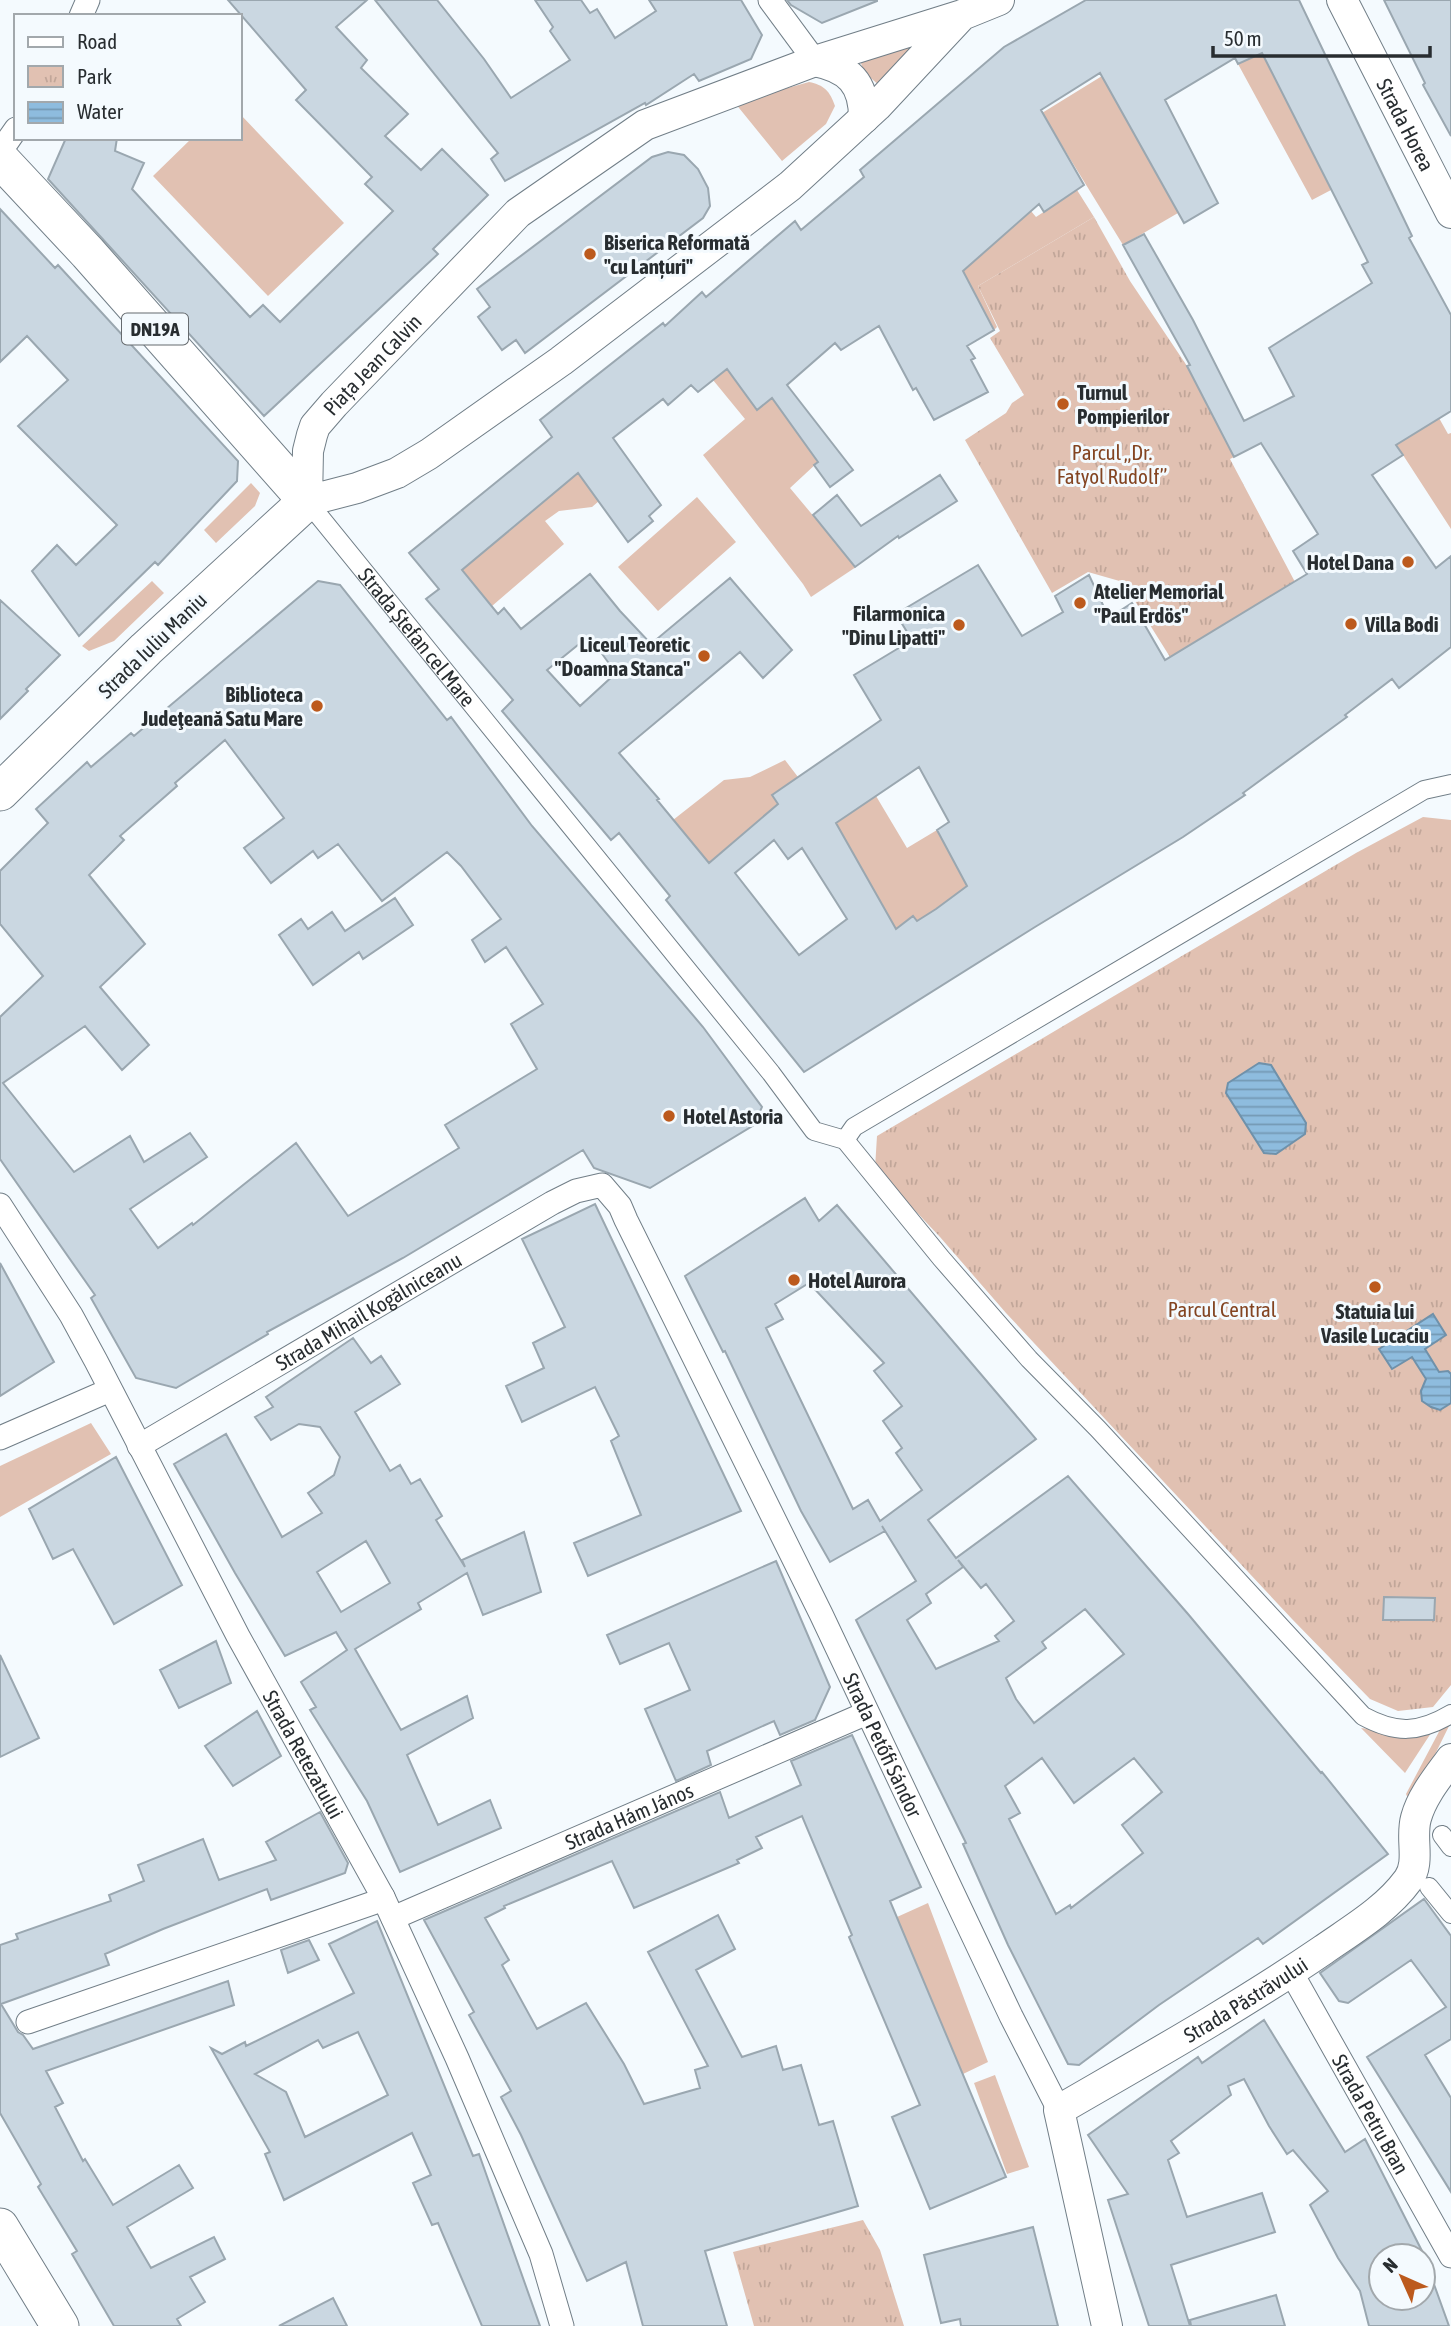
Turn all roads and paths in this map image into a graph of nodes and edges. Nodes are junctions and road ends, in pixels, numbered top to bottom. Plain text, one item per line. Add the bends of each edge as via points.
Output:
1 (770, 0) edge
2 (999, 0) edge
3 (1342, 0) edge
4 (962, 16) junction
5 (815, 61) junction
6 (871, 112) junction
7 (14, 132) edge
8 (0, 152) edge
9 (0, 159) edge
10 (1451, 214) edge
11 (307, 501) junction
12 (1451, 784) edge
13 (0, 792) edge
14 (845, 1140) junction
15 (602, 1185) joint
16 (0, 1205) edge
17 (110, 1390) junction
18 (0, 1438) edge
19 (139, 1446) junction
20 (867, 1713) junction
21 (1451, 1714) edge
22 (1451, 1759) edge
23 (1422, 1879) junction
24 (388, 1908) junction
25 (1451, 1913) edge
26 (1291, 1972) junction
27 (28, 2022) dead end
28 (1059, 2110) junction
29 (0, 2227) edge
30 (1451, 2256) edge
31 (60, 2326) edge
32 (562, 2326) edge
33 (1107, 2326) edge

1 - 5 street
2 - 4 street, Piața Jean Calvin
3 - 10 street, Strada Horea
4 - 5 street, Piața Jean Calvin
4 - 6 street
5 - 6 street via 843,70 856,83
5 - 11 street, Piața Jean Calvin via 645,125 518,213 315,426 308,450
6 - 11 street via 779,194 561,361 429,454 397,473
7 - 8 street
9 - 11 main road, Strada Ștefan cel Mare / DN19A
11 - 13 main road, Strada Iuliu Maniu
11 - 14 street, Strada Ștefan cel Mare / DN19A via 814,1130
12 - 14 street via 1424,790 853,1127
14 - 21 street via 1029,1359 1363,1716 1379,1725 1424,1728
15 - 19 street, Strada Mihail Kogălniceanu via 552,1203
15 - 20 street, Strada Petőfi Sándor via 620,1206
16 - 17 street, Strada Retezatului via 71,1315
17 - 18 street
17 - 19 street, Strada Retezatului
19 - 24 street, Strada Retezatului
20 - 24 street, Strada Hám János
20 - 28 street, Strada Petőfi Sándor
22 - 23 street via 1423,1801 1413,1832
23 - 25 street
23 - 26 street, Strada Păstrăvului
24 - 27 street, Strada Hám János via 373,1903
24 - 32 street, Strada Retezatului via 541,2254
26 - 28 street, Strada Păstrăvului
26 - 30 street, Strada Petru Bran
28 - 33 street, Strada Petőfi Sándor
29 - 31 main road

